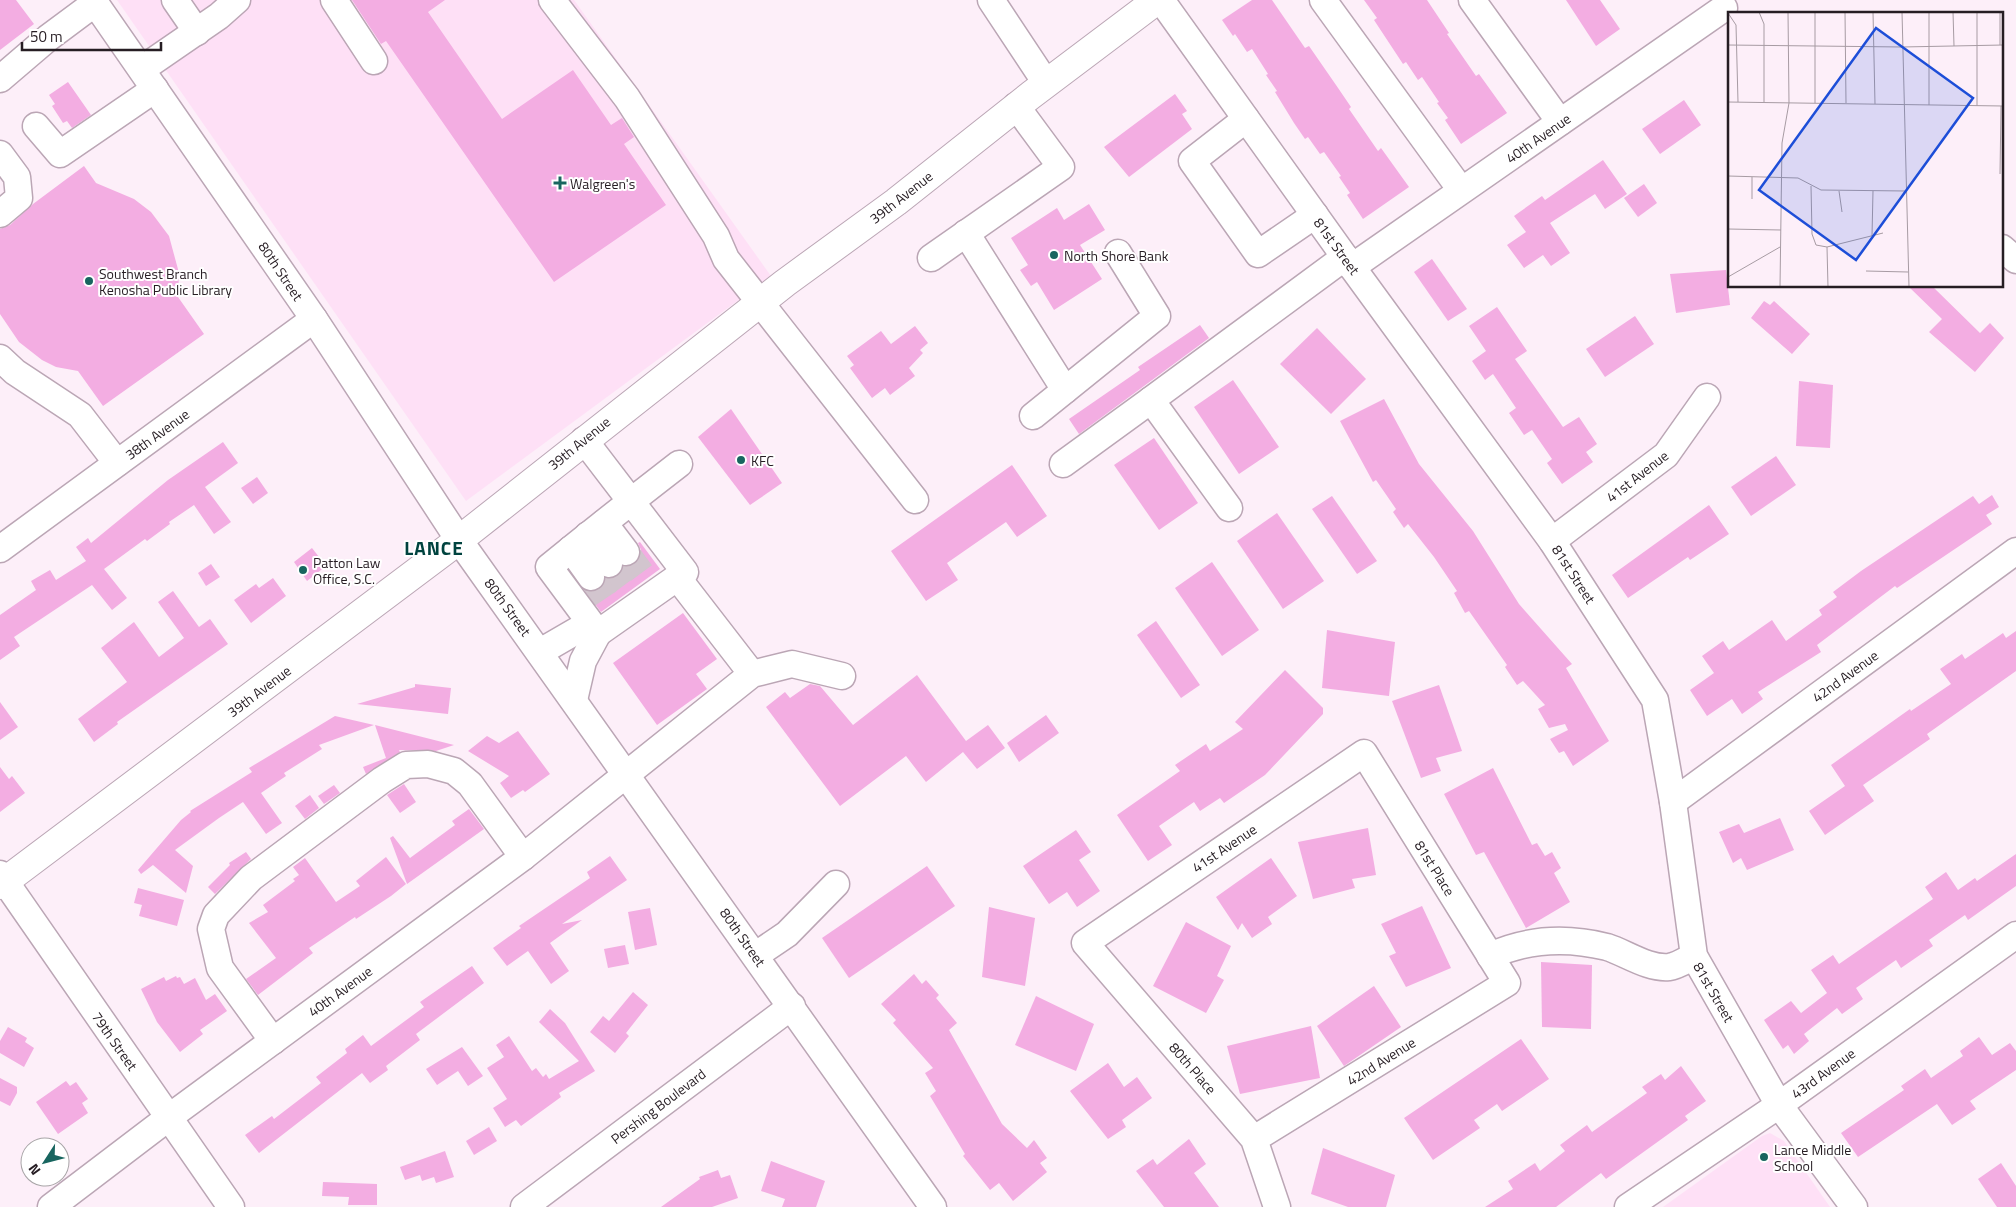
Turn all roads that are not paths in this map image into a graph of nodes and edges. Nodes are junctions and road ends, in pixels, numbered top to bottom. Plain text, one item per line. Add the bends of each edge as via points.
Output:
1 (174, 0) edge
2 (237, 0) edge
3 (334, 0) edge
4 (552, 0) edge
5 (991, 0) edge
6 (1159, 0) edge
7 (1323, 0) edge
8 (1472, 0) edge
9 (94, 2) edge
10 (1723, 7) edge
11 (196, 32) junction
12 (374, 61) dead end
13 (0, 79) edge
14 (148, 79) junction
15 (1046, 83) junction
16 (1016, 106) junction
17 (1246, 119) junction
18 (1560, 122) junction
19 (36, 126) dead end
20 (0, 154) edge
21 (1461, 190) junction
22 (0, 214) edge
23 (1314, 215) junction
24 (966, 233) junction
25 (2004, 250) edge
26 (1118, 253) dead end
27 (931, 258) dead end
28 (2016, 260) edge
29 (1348, 262) junction
30 (761, 302) junction
31 (314, 319) junction
32 (0, 358) edge
33 (1065, 390) junction
34 (1707, 397) dead end
35 (1151, 400) junction
36 (1032, 416) dead end
37 (584, 440) junction
38 (117, 463) junction
39 (679, 464) dead end
40 (1063, 464) dead end
41 (915, 500) dead end
42 (630, 502) junction
43 (1229, 508) dead end
44 (588, 536) junction
45 (459, 540) junction
46 (1552, 541) junction
47 (0, 549) edge
48 (2016, 551) edge
49 (677, 577) junction
50 (594, 628) junction
51 (540, 652) junction
52 (752, 674) junction
53 (842, 676) dead end
54 (574, 700) junction
55 (1364, 753) joint
56 (628, 775) junction
57 (1673, 802) junction
58 (523, 857) junction
59 (2, 880) edge
60 (836, 884) dead end
61 (2016, 935) edge
62 (1085, 944) joint
63 (756, 955) junction
64 (1490, 956) junction
65 (1694, 956) junction
66 (1507, 983) joint
67 (792, 1006) junction
68 (273, 1041) junction
69 (1778, 1105) junction
70 (168, 1118) junction
71 (1254, 1139) junction
72 (51, 1207) edge
73 (231, 1207) edge
74 (524, 1207) edge
75 (934, 1207) edge
76 (1277, 1207) edge
77 (1628, 1207) edge
78 (1854, 1207) edge

1 - 11 street
2 - 11 street
3 - 12 street
4 - 30 street via 627,98 716,236 726,259
5 - 15 street
6 - 15 main road, 39th Avenue
6 - 17 street, 81st Street
7 - 21 street
8 - 18 street
9 - 13 street
9 - 14 street, 80th Street
10 - 18 street, 40th Avenue
11 - 14 street
14 - 19 street via 60,154
14 - 31 street, 80th Street
15 - 16 main road, 39th Avenue
16 - 24 street via 1061,167
16 - 30 main road, 39th Avenue via 896,202
17 - 23 street, 81st Street
17 - 23 street via 1192,161 1247,239 1258,254
18 - 21 street, 40th Avenue
20 - 22 street via 17,177 19,198
21 - 29 street, 40th Avenue
23 - 29 street, 81st Street
24 - 27 street
24 - 33 street
25 - 28 street
26 - 33 street via 1157,316
29 - 35 street, 40th Avenue
29 - 46 street, 81st Street
30 - 37 main road, 39th Avenue
30 - 41 street
31 - 38 street, 38th Avenue
31 - 45 street, 80th Street
32 - 38 street via 15,372 80,415
33 - 36 street
34 - 46 street, 41st Avenue via 1666,455
35 - 40 street, 40th Avenue
35 - 43 street
37 - 42 street
37 - 45 main road, 39th Avenue
38 - 47 street, 38th Avenue
39 - 42 street
42 - 44 street
42 - 49 street via 685,572
44 - 44 street via 609,564
44 - 50 street via 549,567
45 - 51 street, 80th Street
45 - 59 main road, 39th Avenue
46 - 57 street, 81st Street via 1655,700
48 - 57 street, 42nd Avenue
49 - 50 street via 633,598
49 - 52 street
50 - 51 street
50 - 54 street
51 - 54 street, 80th Street
52 - 53 street via 792,664
52 - 56 street, 40th Avenue
54 - 56 street, 80th Street
55 - 62 street, 41st Avenue
55 - 64 street, 81st Place
56 - 58 street, 40th Avenue
56 - 63 street, 80th Street
57 - 65 street, 81st Street
58 - 68 street, 40th Avenue
58 - 68 street via 470,784 454,771 428,764 406,765 382,780 251,878 216,915 211,929 220,968
59 - 70 street, 79th Street
60 - 63 street via 787,934
61 - 69 street, 43rd Avenue
62 - 71 street, 80th Place
63 - 67 street, 80th Street
64 - 65 street via 1510,947 1563,939 1607,948 1669,967
64 - 66 street, 81st Place
65 - 69 street, 81st Street
66 - 71 street, 42nd Avenue
67 - 74 street, Pershing Boulevard
67 - 75 street, 80th Street
68 - 70 street, 40th Avenue
69 - 77 street, 43rd Avenue
69 - 78 street, 81st Street
70 - 72 street, 40th Avenue
70 - 73 street, 79th Street
71 - 76 street, 80th Place

